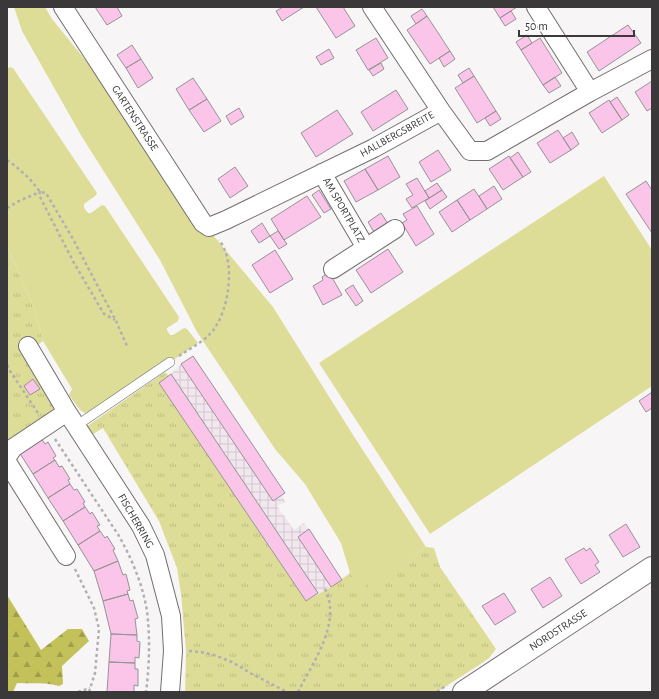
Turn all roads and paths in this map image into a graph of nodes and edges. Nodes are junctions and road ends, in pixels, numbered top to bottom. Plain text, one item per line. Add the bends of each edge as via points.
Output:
1 (63, 7) edge
2 (372, 7) edge
3 (536, 7) edge
4 (652, 59) edge
5 (590, 92) junction
6 (441, 111) junction
7 (7, 160) edge
8 (322, 173) junction
9 (40, 192) junction
10 (7, 208) edge
11 (209, 227) junction
12 (395, 229) dead end
13 (366, 248) junction
14 (333, 269) dead end
15 (116, 321) junction
16 (28, 346) dead end
17 (127, 346) dead end
18 (170, 362) joint
19 (7, 365) edge
20 (72, 419) junction
21 (47, 426) junction
22 (7, 457) edge
23 (7, 462) edge
24 (66, 556) joint
25 (652, 568) edge
26 (324, 589) dead end
27 (173, 651) junction
28 (90, 688) junction
29 (78, 692) edge
30 (89, 692) edge
31 (146, 692) edge
32 (170, 692) edge
33 (287, 692) edge
34 (298, 692) edge
35 (464, 692) edge

1 - 11 street, GARTENSTRASSE via 203,223
2 - 6 street
3 - 5 street
4 - 5 street, HALLBERGSBREITE
5 - 6 street, HALLBERGSBREITE via 487,151 470,151
6 - 8 street, HALLBERGSBREITE
7 - 9 path via 18,167
8 - 11 street, HALLBERGSBREITE
8 - 13 street, AM SPORTPLATZ
9 - 10 path
9 - 15 path via 39,195 74,263 104,314
9 - 15 path via 46,192
11 - 18 path via 224,245 229,280 228,297 218,324 209,335
12 - 13 street, AM SPORTPLATZ
13 - 14 street, AM SPORTPLATZ
15 - 17 path
16 - 20 street, FISCHERRING
18 - 20 lane
19 - 21 path
20 - 21 street
20 - 27 street, FISCHERRING via 141,526 155,555 171,616
21 - 22 street via 14,448
21 - 31 path via 119,536 137,575 148,620 149,673
23 - 24 street
24 - 28 path via 79,575 94,608 99,629 97,660
25 - 35 street, NORDSTRASSE
26 - 34 path via 330,603 328,627
27 - 32 street, FISCHERRING
27 - 33 path via 214,655
28 - 29 path
28 - 30 path

